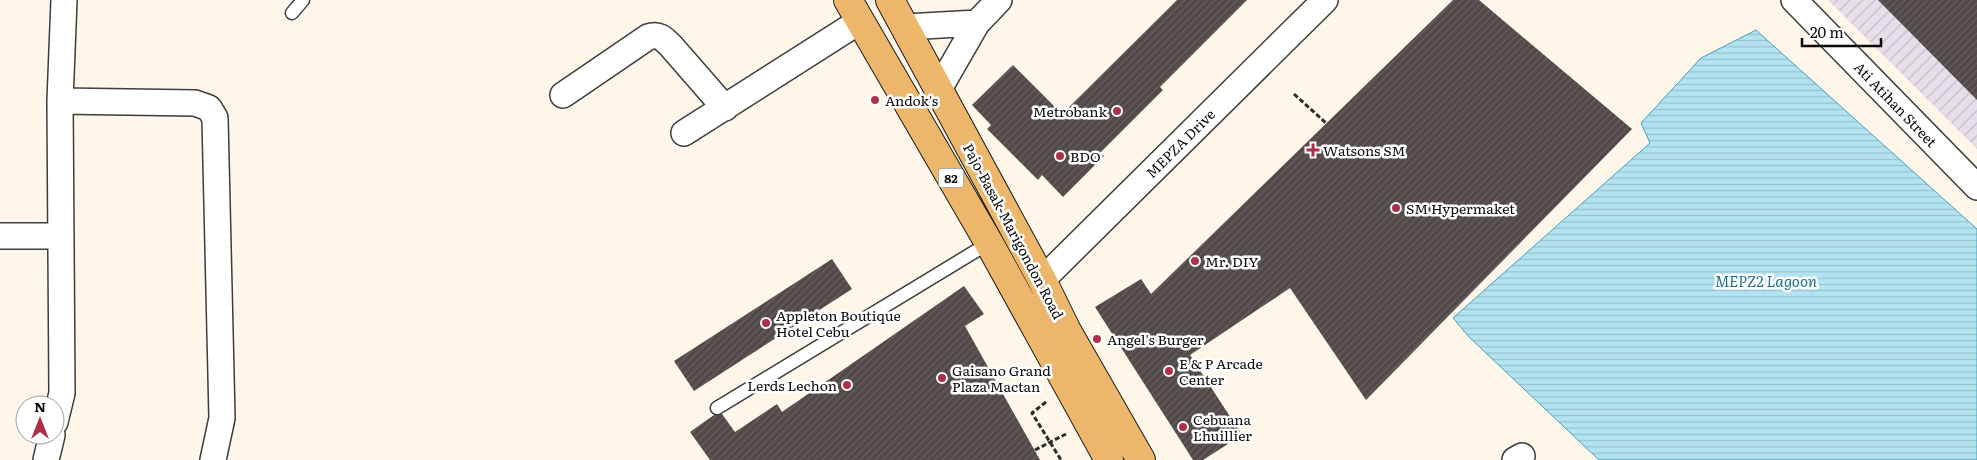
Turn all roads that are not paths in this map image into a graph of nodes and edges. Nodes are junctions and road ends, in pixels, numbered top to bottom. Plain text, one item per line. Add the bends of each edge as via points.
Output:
1 (64, 0) edge
2 (303, 0) edge
3 (890, 0) edge
4 (999, 0) edge
5 (1794, 0) edge
6 (1319, 2) edge
7 (854, 11) edge
8 (292, 13) dead end
9 (977, 23) junction
10 (904, 27) junction
11 (939, 89) junction
12 (563, 95) dead end
13 (60, 101) junction
14 (725, 108) junction
15 (684, 133) dead end
16 (1977, 187) edge
17 (0, 236) edge
18 (61, 236) junction
19 (989, 243) junction
20 (1042, 280) junction
21 (62, 395) edge
22 (716, 408) dead end
23 (50, 445) edge
24 (46, 460) edge
25 (213, 460) edge
26 (1109, 460) edge
27 (1141, 460) edge

1 - 13 street
2 - 8 lane
3 - 10 main road, Pajo-Basak-Marigondon Road / 82
4 - 9 street
5 - 16 street, Ati Atihan Street
6 - 20 street, MEPZA Drive
7 - 14 street
7 - 19 main road, Pajo-Basak-Marigondon Road / 82
9 - 10 street
9 - 11 street
10 - 11 main road, Pajo-Basak-Marigondon Road / 82
11 - 20 main road, Pajo-Basak-Marigondon Road / 82
12 - 14 street via 648,37 662,36
13 - 18 street
13 - 25 street via 195,103 209,108 215,118 222,418
14 - 15 street
17 - 18 street
18 - 21 street
19 - 22 lane
19 - 26 main road, Pajo-Basak-Marigondon Road / 82
20 - 27 main road, Pajo-Basak-Marigondon Road / 82 via 1067,331
23 - 24 street

